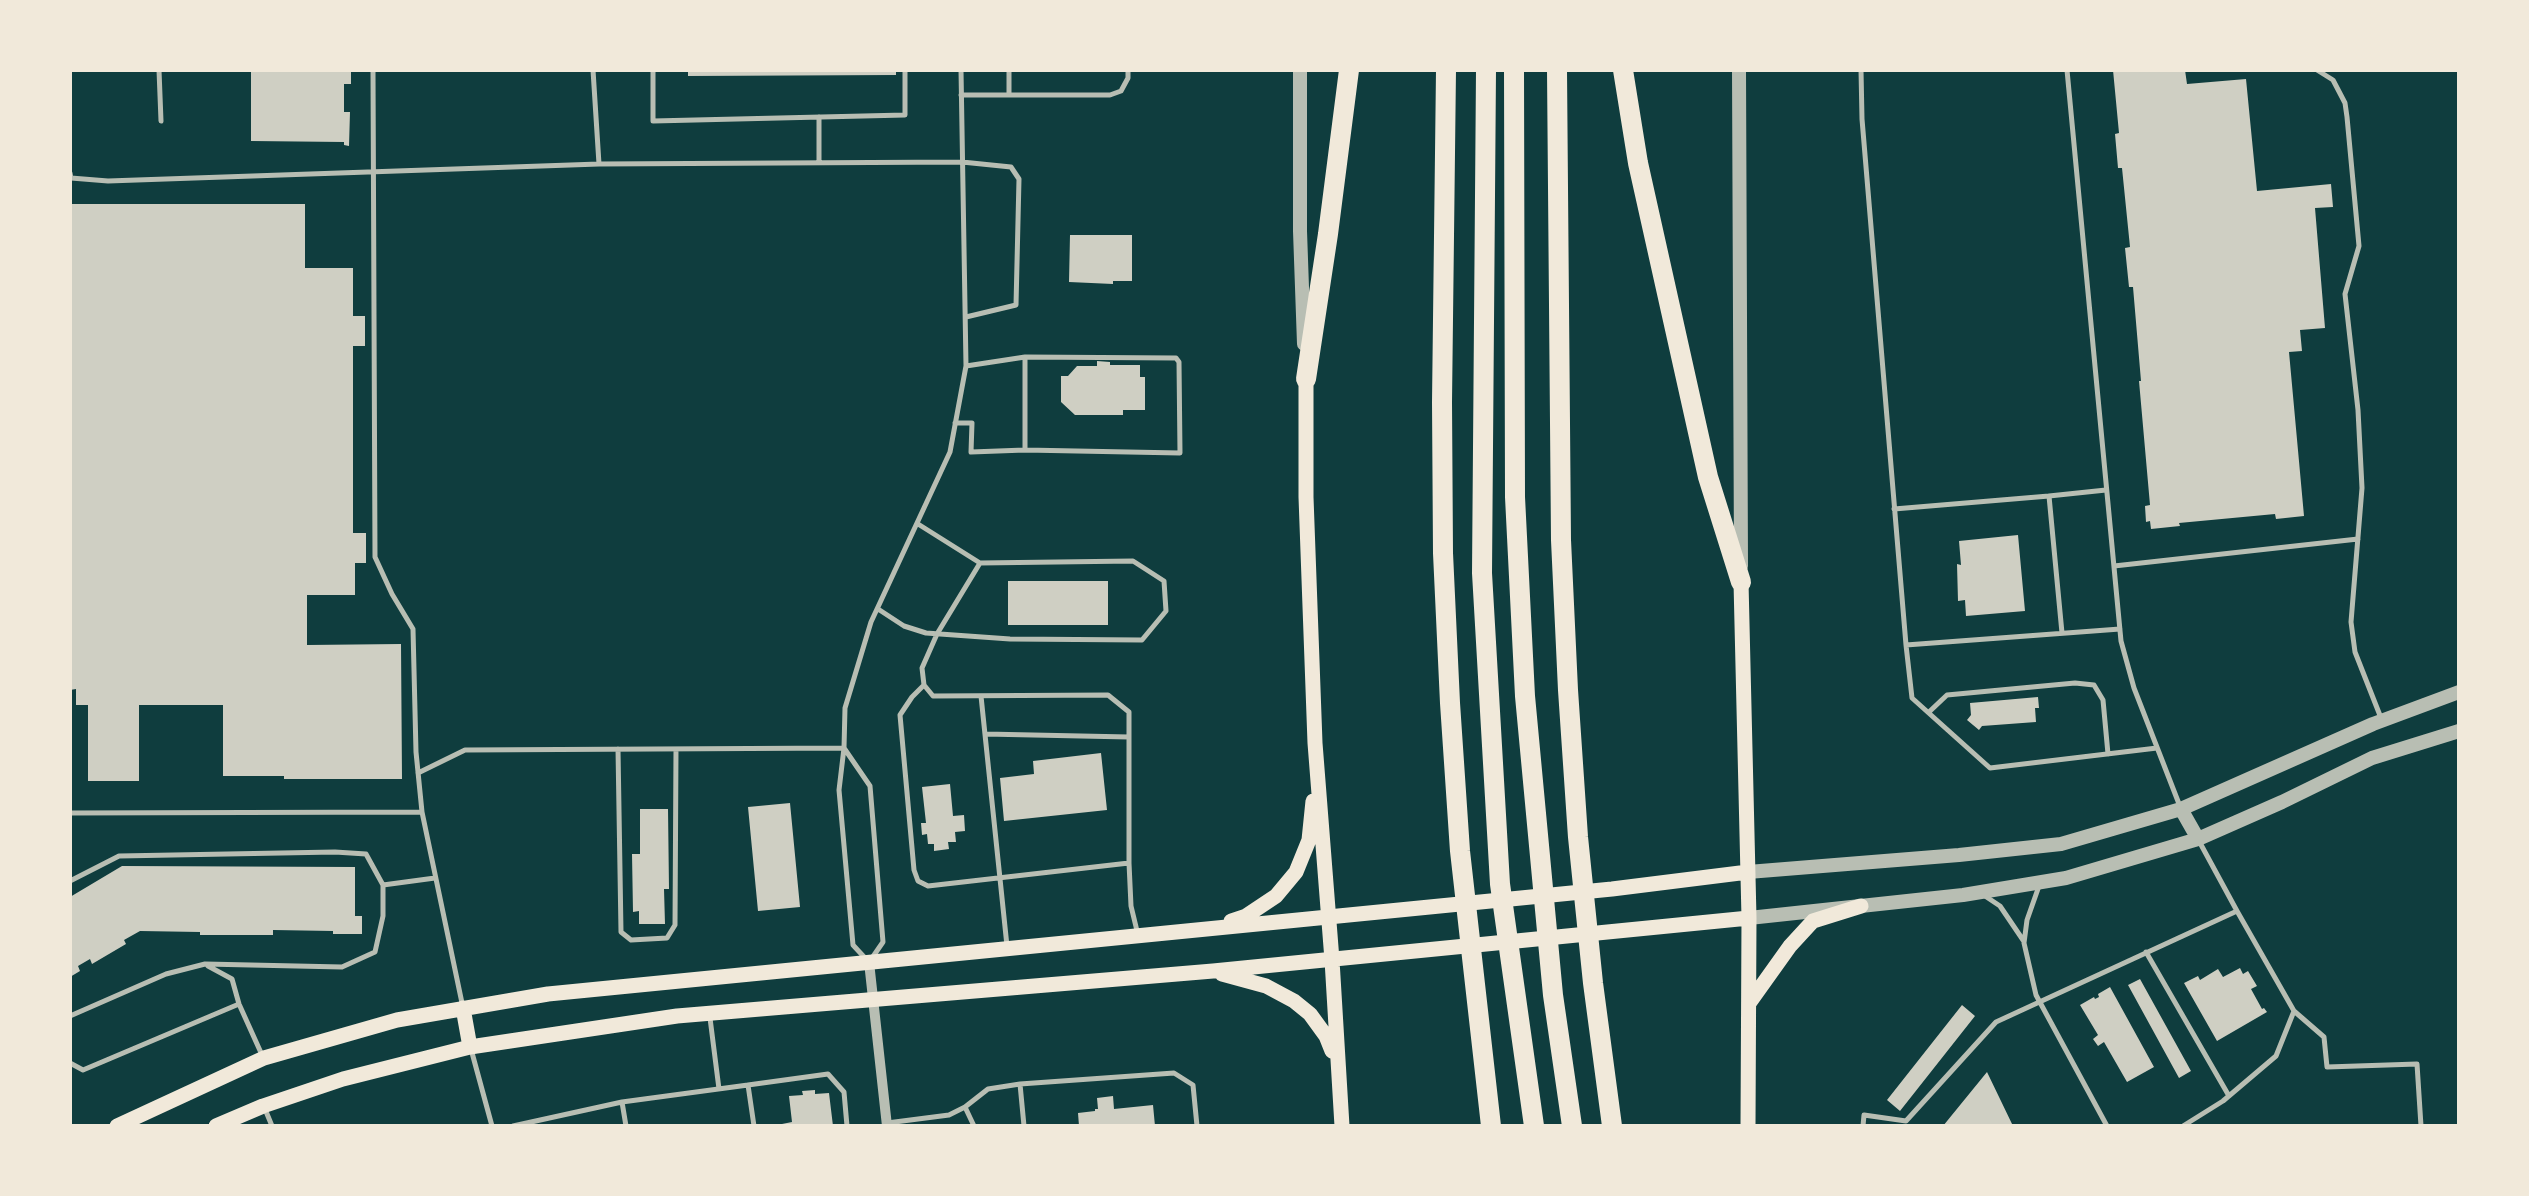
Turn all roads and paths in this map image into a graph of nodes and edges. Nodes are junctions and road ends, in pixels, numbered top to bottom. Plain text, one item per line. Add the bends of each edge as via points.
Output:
1 (159, 70) edge
2 (373, 70) edge
3 (593, 70) edge
4 (653, 70) edge
5 (904, 70) edge
6 (961, 70) edge
7 (1009, 70) edge
8 (1128, 70) edge
9 (1300, 70) edge
10 (1349, 70) edge
11 (1446, 70) edge
12 (1486, 70) edge
13 (1514, 70) edge
14 (1557, 70) edge
15 (1622, 70) edge
16 (1739, 70) edge
17 (1861, 70) edge
18 (2067, 70) edge
19 (2317, 70) edge
20 (1009, 94) junction
21 (961, 95) junction
22 (819, 117) junction
23 (161, 121) dead end
24 (962, 162) junction
25 (819, 163) junction
26 (599, 164) junction
27 (70, 174) edge
28 (374, 174) junction
29 (965, 317) junction
30 (1025, 357) junction
31 (966, 366) junction
32 (1306, 379) junction
33 (955, 423) junction
34 (1025, 450) junction
35 (2106, 490) junction
36 (2049, 496) junction
37 (1894, 509) junction
38 (918, 524) junction
39 (2358, 540) junction
40 (980, 563) junction
41 (2114, 566) junction
42 (1741, 582) junction
43 (877, 609) junction
44 (2120, 629) junction
45 (2062, 633) junction
46 (937, 634) junction
47 (1906, 645) junction
48 (924, 685) junction
49 (2459, 692) edge
50 (981, 696) junction
51 (1928, 712) junction
52 (2382, 721) junction
53 (2459, 731) edge
54 (985, 734) junction
55 (1129, 737) junction
56 (844, 748) junction
57 (2157, 748) junction
58 (618, 749) junction
59 (676, 749) junction
60 (2108, 754) junction
61 (1317, 762) junction
62 (418, 773) junction
63 (2181, 809) junction
64 (422, 812) junction
65 (70, 813) edge
66 (2198, 839) junction
67 (1129, 863) junction
68 (1748, 872) junction
69 (435, 878) junction
70 (1000, 878) junction
71 (70, 881) edge
72 (2041, 882) junction
73 (382, 885) junction
74 (1978, 892) junction
75 (1861, 906) junction
76 (2236, 911) junction
77 (1329, 916) junction
78 (1749, 918) junction
79 (1206, 929) junction
80 (1138, 936) junction
81 (2024, 943) junction
82 (1007, 948) junction
83 (2146, 952) junction
84 (1332, 960) junction
85 (869, 962) junction
86 (205, 964) junction
87 (1213, 971) junction
88 (874, 1000) junction
89 (2040, 1000) junction
90 (1750, 1002) junction
91 (239, 1004) junction
92 (463, 1008) junction
93 (2294, 1011) junction
94 (710, 1014) junction
95 (70, 1016) edge
96 (470, 1046) junction
97 (264, 1058) junction
98 (70, 1063) edge
99 (1338, 1068) junction
100 (1020, 1084) junction
101 (748, 1085) junction
102 (719, 1089) junction
103 (2228, 1096) junction
104 (622, 1102) junction
105 (264, 1106) junction
106 (965, 1107) junction
107 (887, 1124) edge
108 (118, 1126) edge
109 (216, 1126) edge
110 (272, 1126) edge
111 (492, 1126) edge
112 (514, 1126) edge
113 (626, 1126) edge
114 (754, 1126) edge
115 (847, 1126) edge
116 (974, 1126) edge
117 (1024, 1126) edge
118 (1197, 1126) edge
119 (1342, 1126) edge
120 (1491, 1126) edge
121 (1534, 1126) edge
122 (1572, 1126) edge
123 (1612, 1126) edge
124 (1748, 1126) edge
125 (1863, 1126) edge
126 (2107, 1126) edge
127 (2184, 1126) edge
128 (2421, 1126) edge

1 - 23 lane
2 - 28 lane
3 - 26 lane
4 - 22 lane via 653,121
5 - 22 lane via 905,116
6 - 21 lane
7 - 20 lane
8 - 20 lane via 1121,91 1110,95
9 - 32 street
10 - 32 highway
11 - 120 highway via 1445,590 1460,851
12 - 121 highway via 1482,574 1500,884
13 - 122 highway via 1515,497 1525,696
14 - 123 highway via 1568,690
15 - 42 highway via 1708,478
16 - 42 street
17 - 37 lane
18 - 35 lane
19 - 39 lane via 2334,80 2344,103 2359,246 2345,294 2358,410
20 - 21 lane
21 - 24 lane
22 - 25 lane
24 - 25 lane
24 - 29 lane
24 - 29 lane via 1011,167 1019,179 1016,305
25 - 26 lane
26 - 28 lane
27 - 28 lane via 108,181
28 - 62 lane via 375,557 413,629
29 - 31 lane
30 - 31 lane
30 - 34 lane
30 - 34 lane via 1176,358 1180,453
31 - 33 lane
32 - 61 main road
33 - 34 lane via 972,423 972,452
33 - 38 lane via 950,452
35 - 36 lane
35 - 41 lane
36 - 37 lane
36 - 45 lane
37 - 47 lane
38 - 40 lane
38 - 43 lane
39 - 41 lane
39 - 52 lane via 2355,652
40 - 46 lane
40 - 46 lane via 1133,561 1164,581 1166,612 1142,640
41 - 44 lane
42 - 68 main road
43 - 46 lane via 904,626
43 - 56 lane via 845,708
44 - 45 lane
44 - 57 lane
45 - 47 lane
46 - 48 lane via 922,668
47 - 51 lane via 1912,698
48 - 50 lane via 932,696
48 - 70 lane via 900,715 918,881 928,886
49 - 52 street
50 - 54 lane
50 - 55 lane via 1108,696 1129,712
51 - 60 lane via 1990,768
51 - 60 lane via 1947,695 2094,686 2103,700
52 - 63 street
53 - 66 street via 2372,758
54 - 55 lane
54 - 70 lane
55 - 67 lane
56 - 59 lane
56 - 85 lane via 840,790 853,945
56 - 85 lane via 870,786 883,942
57 - 60 lane
57 - 63 lane
58 - 59 lane
58 - 59 lane via 621,932 632,940 667,938 675,925
58 - 62 lane via 465,750
61 - 77 main road
61 - 79 main road via 1309,840 1296,872 1246,916
62 - 64 lane
63 - 66 street
63 - 68 street via 2061,844
64 - 65 lane
64 - 69 lane
66 - 72 street
66 - 76 lane
67 - 70 lane
67 - 80 lane
68 - 77 main road
68 - 78 main road
69 - 73 lane
69 - 92 lane
70 - 82 lane
71 - 73 lane via 119,856 335,852 366,854
72 - 74 street
72 - 81 lane
73 - 86 lane via 375,952 342,967
74 - 75 street
74 - 81 lane via 2000,906
75 - 78 street
75 - 90 main road via 1813,921
76 - 83 lane
76 - 93 lane
77 - 79 main road
77 - 84 main road
78 - 84 main road
78 - 90 main road
79 - 80 main road
80 - 82 main road
81 - 89 lane
82 - 85 main road
83 - 89 lane
83 - 103 lane
84 - 87 main road
84 - 99 main road
85 - 88 street
85 - 92 main road via 592,988
86 - 91 lane via 232,980
86 - 95 lane
87 - 88 main road
87 - 99 main road via 1294,1001 1326,1036
88 - 94 main road
88 - 107 street
89 - 125 lane via 1996,1022 1906,1121 1864,1115
89 - 126 lane
90 - 124 main road
91 - 97 lane
91 - 98 lane via 83,1070
92 - 96 main road
92 - 97 main road
93 - 103 lane via 2276,1056
93 - 128 lane via 2324,1038 2327,1067 2417,1064
94 - 96 main road
94 - 102 lane
96 - 105 main road
96 - 111 lane
97 - 108 main road
99 - 119 main road
100 - 106 lane via 988,1090
100 - 117 lane
100 - 118 lane via 1174,1073 1193,1085
101 - 102 lane
101 - 114 lane
101 - 115 lane via 828,1074 844,1092
102 - 104 lane
103 - 127 lane
104 - 112 lane
104 - 113 lane
105 - 109 main road
105 - 110 lane
106 - 107 lane
106 - 116 lane

